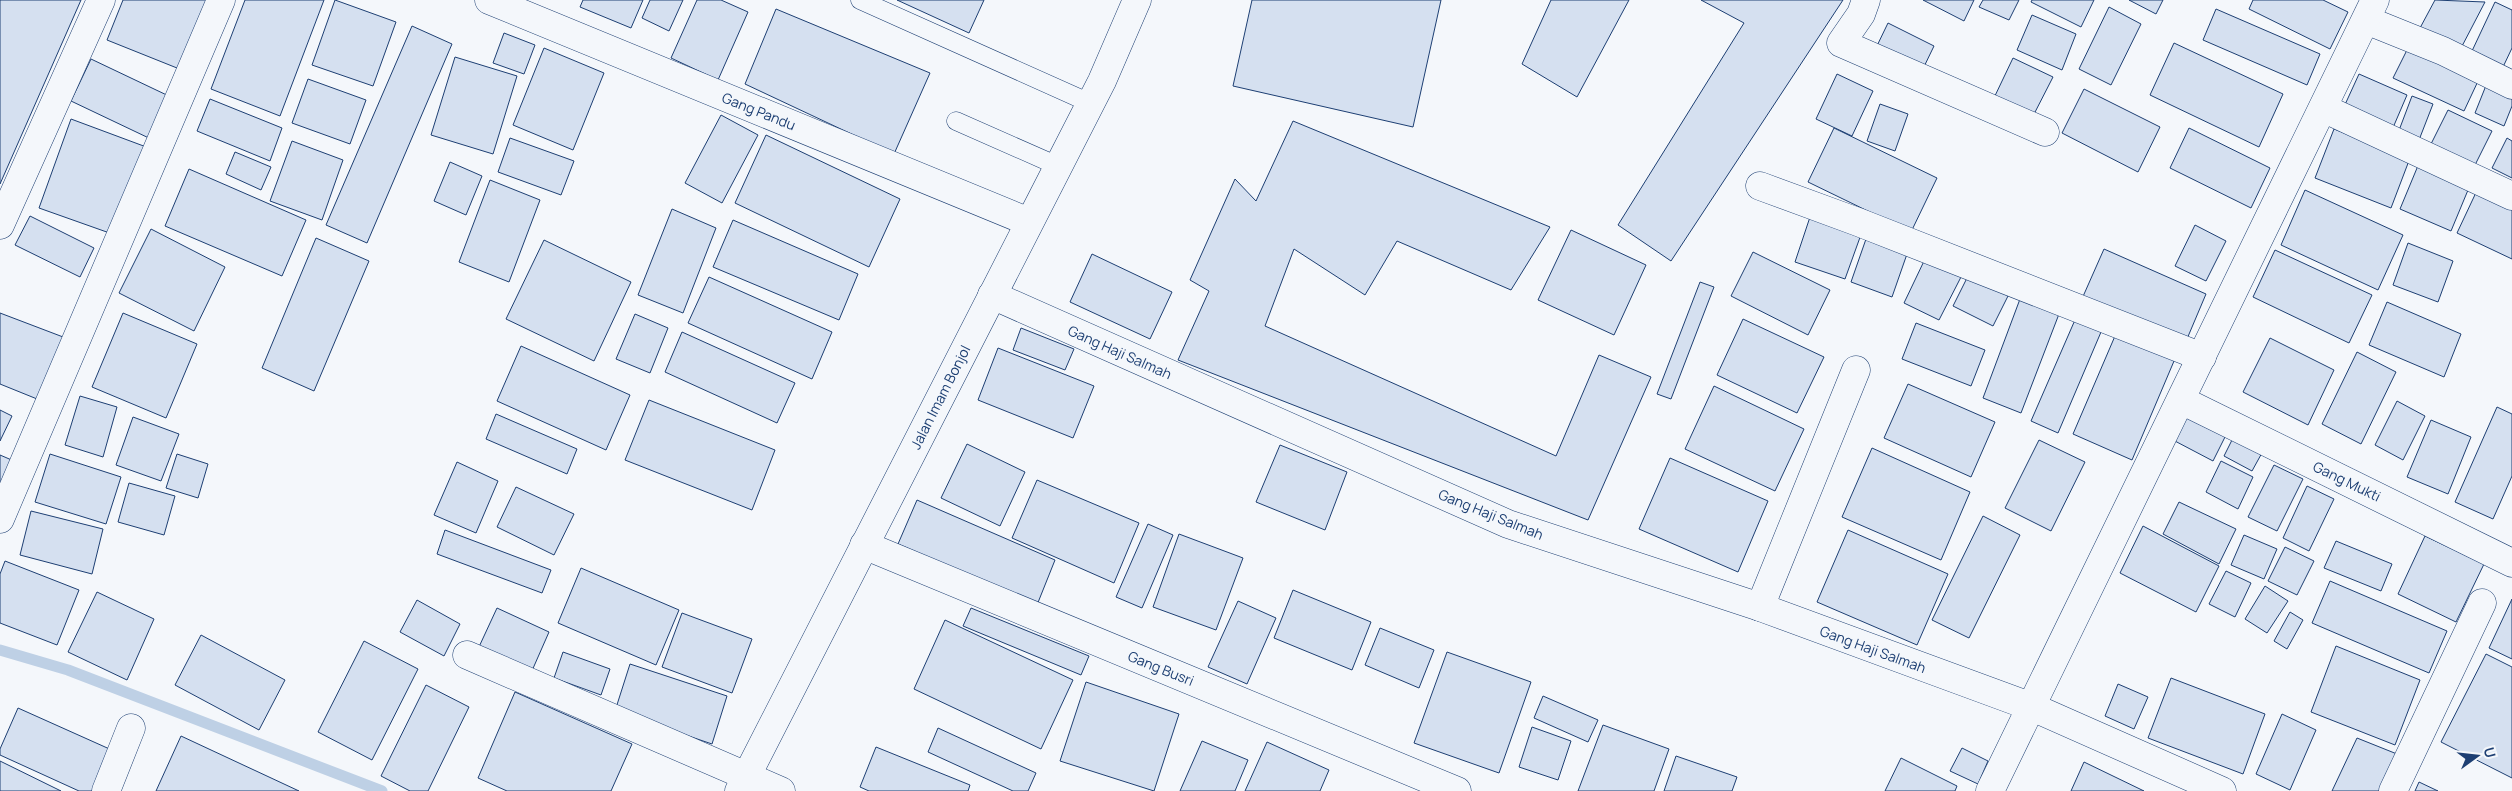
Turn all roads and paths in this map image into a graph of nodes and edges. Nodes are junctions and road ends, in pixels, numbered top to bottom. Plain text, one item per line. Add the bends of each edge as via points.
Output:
1 (101, 0) edge
2 (221, 0) edge
3 (489, 0) edge
4 (860, 0) edge
5 (1137, 0) edge
6 (1866, 0) edge
7 (2370, 10) edge
8 (2512, 85) edge
9 (1090, 103) junction
10 (2323, 108) junction
11 (956, 121) dead end
12 (2045, 132) dead end
13 (1058, 166) junction
14 (1760, 186) dead end
15 (2512, 196) edge
16 (1029, 222) junction
17 (0, 225) edge
18 (992, 295) junction
19 (2202, 357) junction
20 (1856, 370) dead end
21 (2181, 400) junction
22 (0, 519) edge
23 (864, 545) junction
24 (2512, 562) edge
25 (2482, 603) dead end
26 (1760, 608) junction
27 (467, 655) dead end
28 (2032, 707) junction
29 (131, 728) dead end
30 (742, 784) edge
31 (106, 791) edge
32 (781, 791) edge
33 (1458, 791) edge
34 (1990, 791) edge
35 (2222, 791) edge
36 (2393, 791) edge

1 - 17 street
2 - 22 street
3 - 16 street, Gang Pandu
4 - 9 lane
5 - 9 street, Jalan Imam Bonjol
6 - 12 street via 1861,14 1841,43
7 - 8 street
7 - 10 street
9 - 13 street, Jalan Imam Bonjol
10 - 15 street
10 - 19 street
11 - 13 lane
13 - 16 street, Jalan Imam Bonjol
14 - 19 street
16 - 18 street, Jalan Imam Bonjol
18 - 23 street, Jalan Imam Bonjol
18 - 26 street, Gang Haji Salmah via 1508,524
19 - 21 street
20 - 26 street
21 - 24 street, Gang Mukti
21 - 28 street
23 - 30 street, Jalan Imam Bonjol
23 - 33 street, Gang Busri
25 - 36 street
26 - 28 street, Gang Haji Salmah
27 - 30 street
28 - 34 street
28 - 35 street, Gang Haji Salmah
29 - 31 street
30 - 32 street

